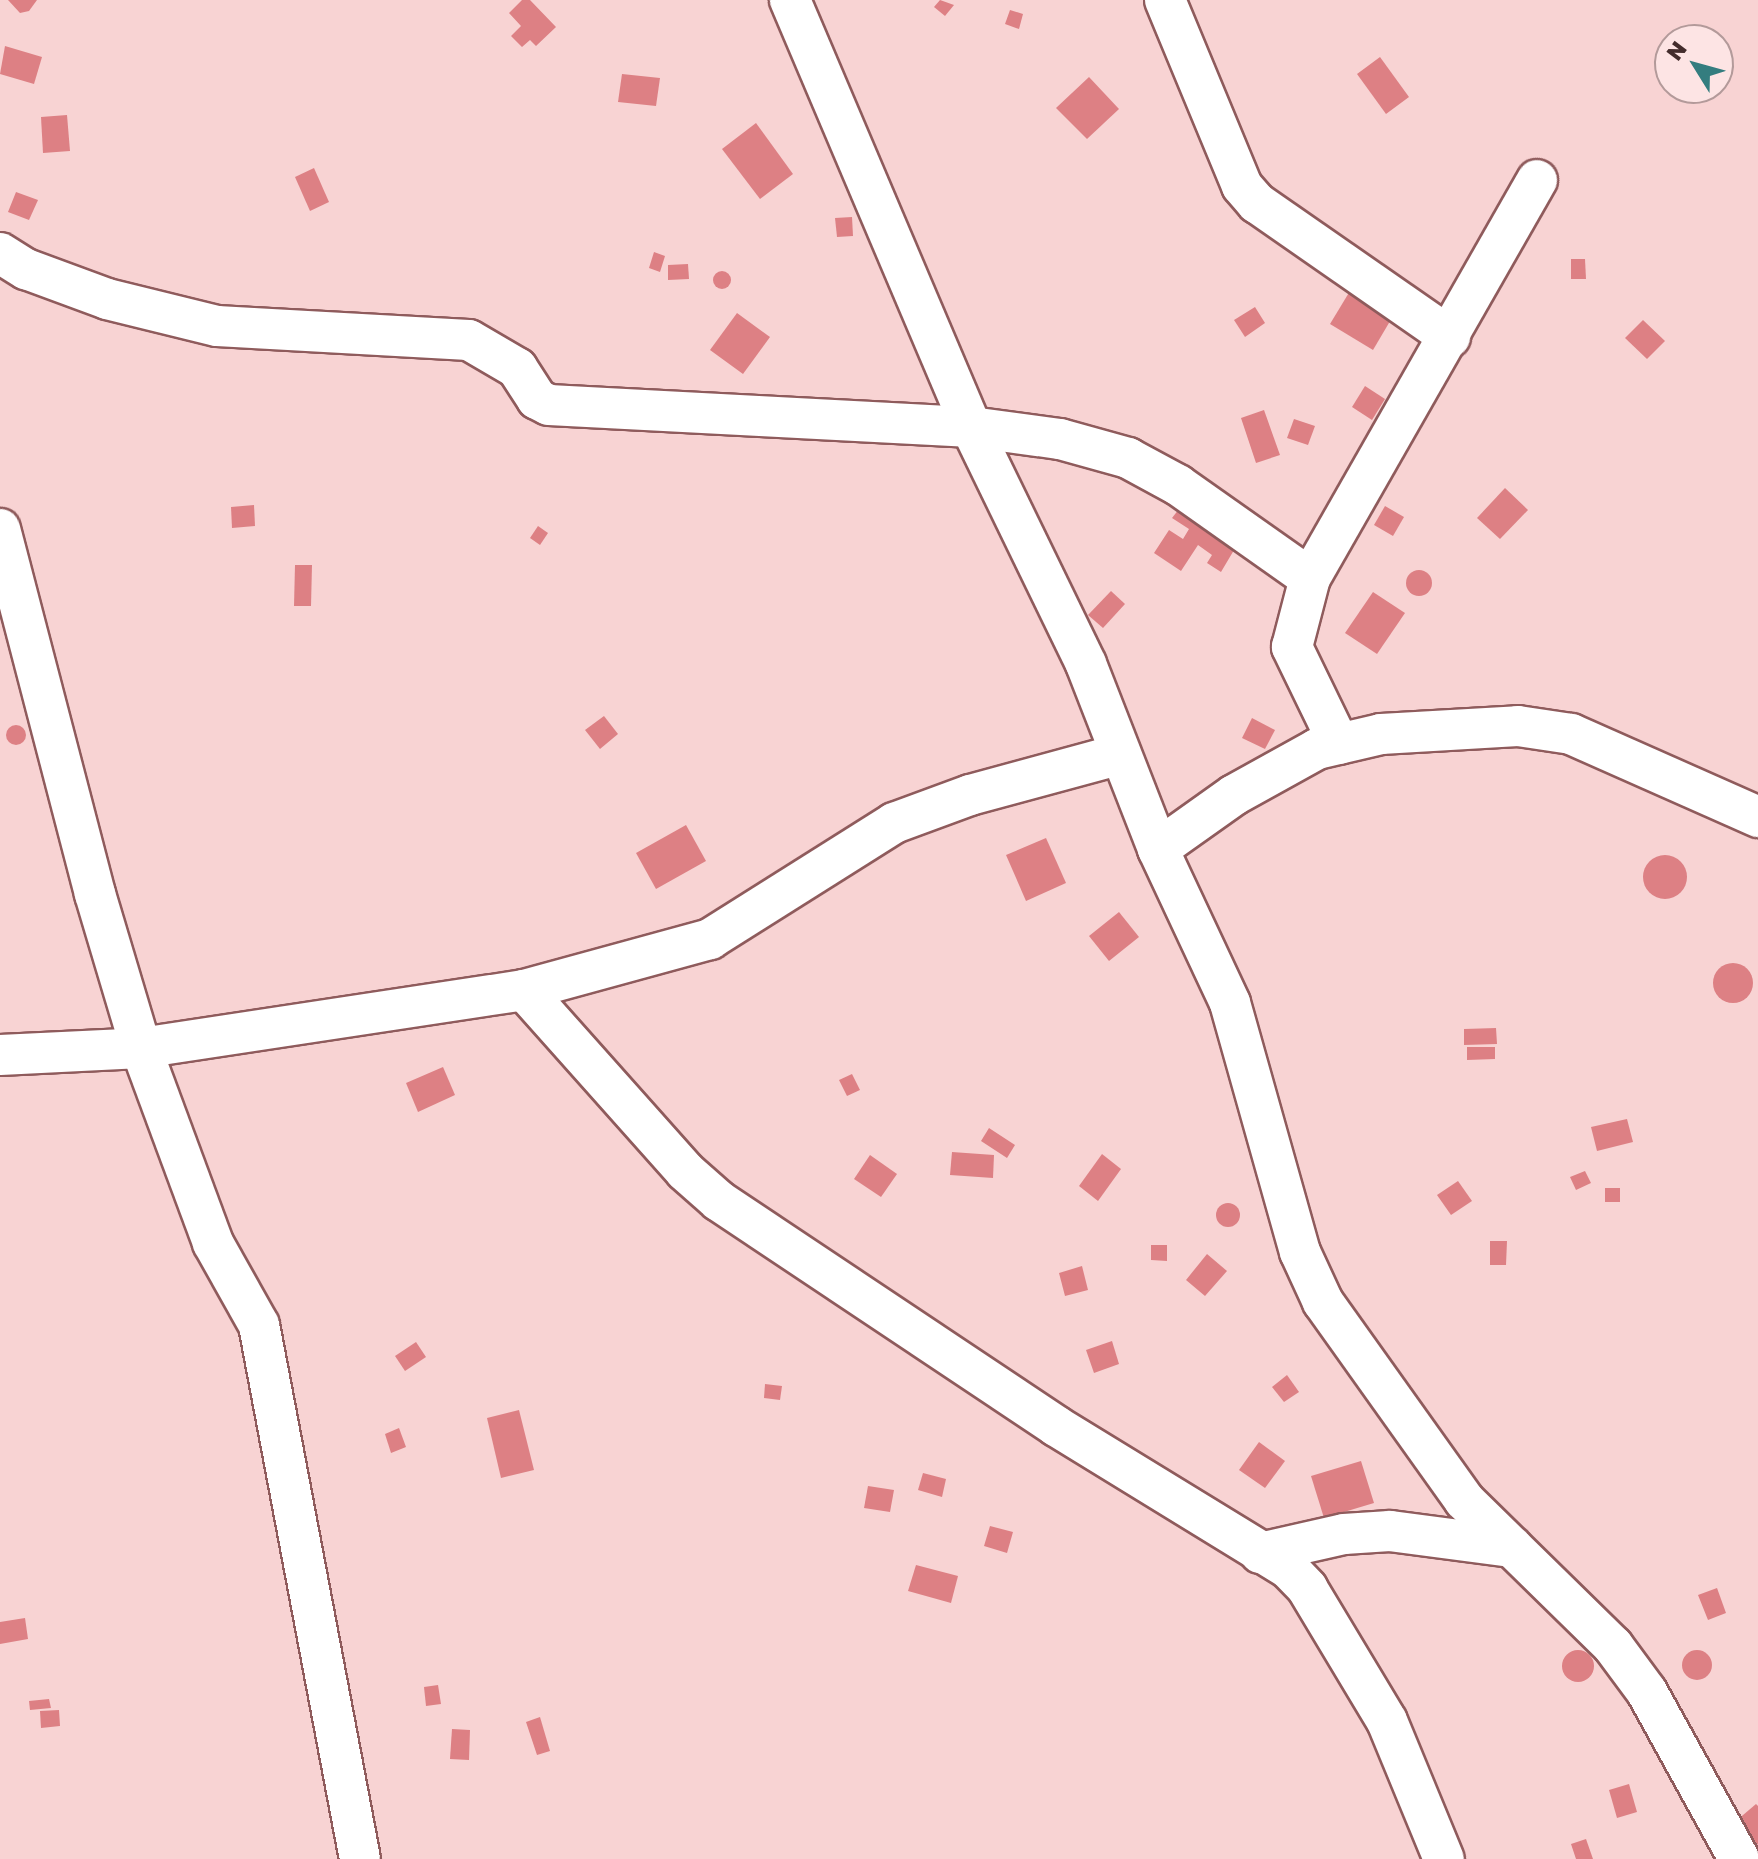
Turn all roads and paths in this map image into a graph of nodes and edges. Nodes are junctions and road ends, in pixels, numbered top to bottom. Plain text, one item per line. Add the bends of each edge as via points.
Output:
1 (790, 0) edge
2 (1165, 0) edge
3 (1537, 180) dead end
4 (0, 253) edge
5 (1450, 337) junction
6 (971, 427) junction
7 (0, 529) edge
8 (1310, 578) junction
9 (1339, 744) junction
10 (1121, 754) junction
11 (1758, 817) edge
12 (1158, 849) junction
13 (524, 990) junction
14 (141, 1048) junction
15 (0, 1055) edge
16 (1512, 1547) junction
17 (1260, 1553) junction
18 (360, 1859) edge
19 (1444, 1859) edge
20 (1739, 1859) edge

1 - 6 street
2 - 5 street via 1242,186 1257,203
3 - 5 street
4 - 6 street via 26,269 107,299 217,326 469,340 517,368 537,399 549,405
5 - 8 street
6 - 8 street via 1060,439 1128,458 1178,485
6 - 10 street via 1086,664
7 - 14 street via 95,894
8 - 9 street via 1292,647
9 - 11 street via 1381,734 1518,726 1571,734
9 - 12 street via 1317,749 1234,795
10 - 12 street
10 - 13 street via 970,795 894,823 710,939
12 - 16 street via 1244,1043 1300,1252 1323,1302 1434,1465
13 - 14 street
13 - 17 street via 685,1171 719,1201 1056,1426
14 - 15 street
14 - 18 street via 213,1243 259,1325
16 - 17 street via 1390,1531 1344,1534
16 - 20 street via 1613,1646 1647,1692
17 - 19 street via 1288,1568 1307,1588 1387,1721

